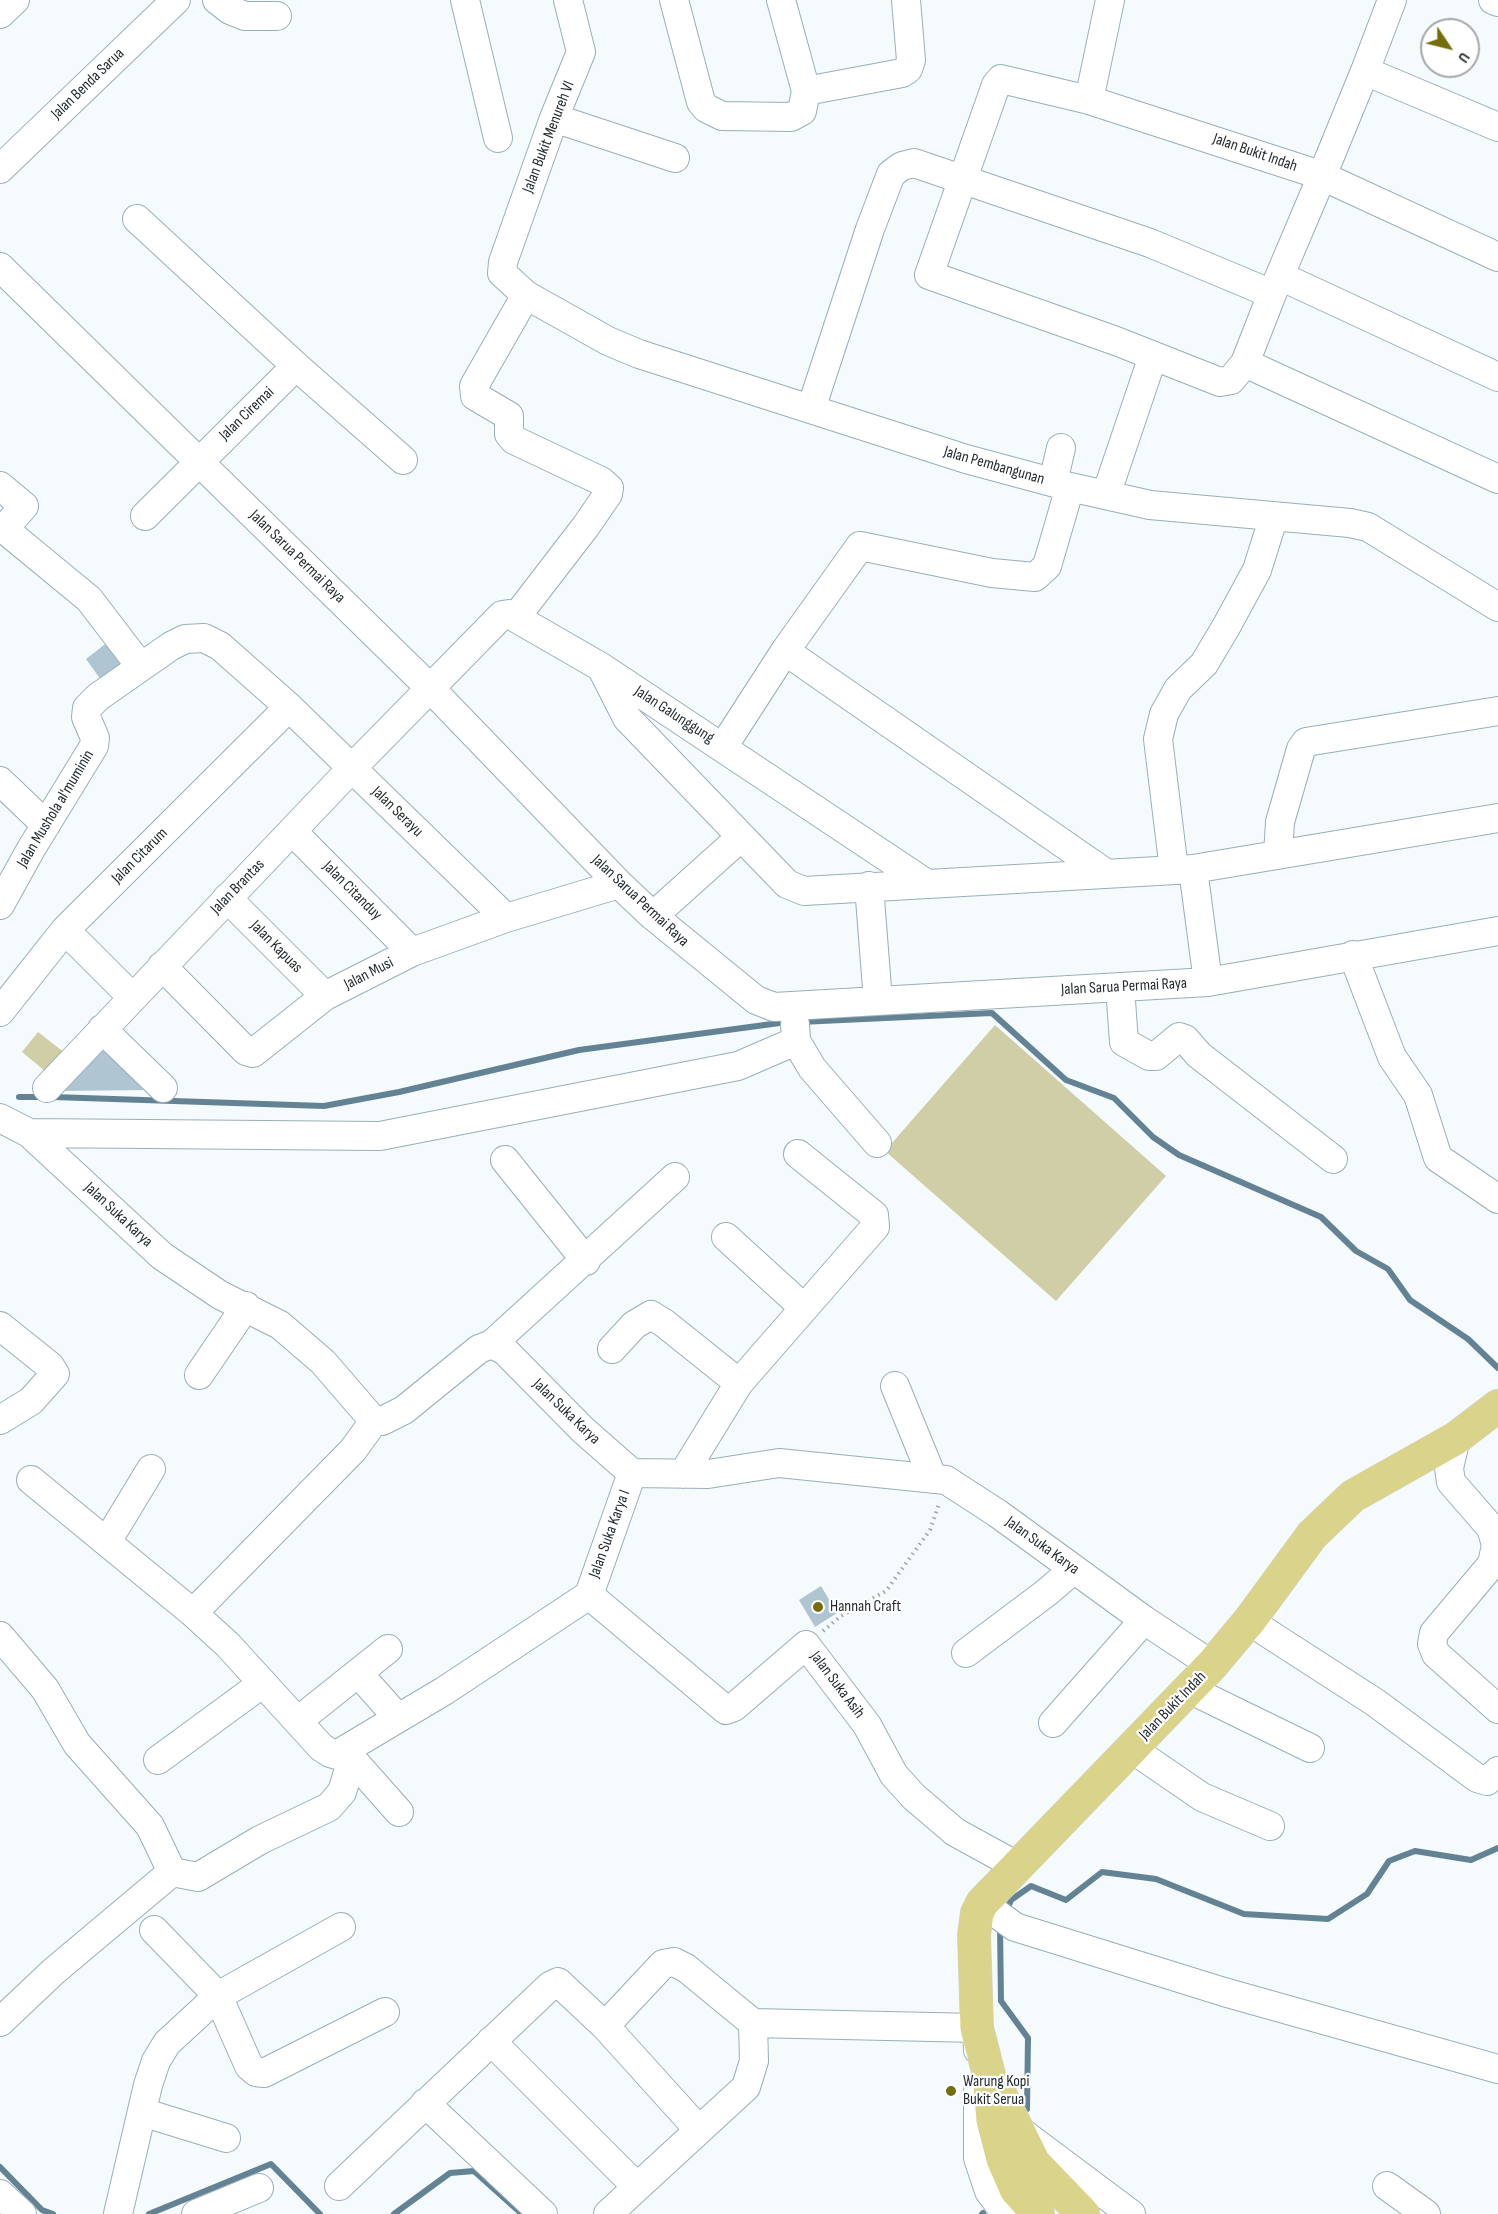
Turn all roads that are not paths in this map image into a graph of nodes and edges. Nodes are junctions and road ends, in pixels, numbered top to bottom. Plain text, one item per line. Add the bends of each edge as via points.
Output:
1 (15, 0) edge
2 (176, 0) edge
3 (217, 0) edge
4 (465, 0) edge
5 (568, 0) edge
6 (674, 0) edge
7 (781, 0) edge
8 (906, 0) edge
9 (1110, 0) edge
10 (1392, 0) edge
11 (1493, 0) edge
12 (1498, 2) edge
13 (0, 14) edge
14 (277, 16) dead end
15 (1365, 71) junction
16 (806, 91) junction
17 (1089, 99) junction
18 (554, 118) junction
19 (1498, 127) edge
20 (498, 138) dead end
21 (675, 158) dead end
22 (0, 168) edge
23 (1322, 176) junction
24 (964, 179) junction
25 (137, 219) dead end
26 (1498, 258) edge
27 (0, 267) edge
28 (502, 273) joint
29 (1276, 285) junction
30 (526, 295) junction
31 (1153, 356) junction
32 (1245, 363) junction
33 (296, 366) junction
34 (1498, 377) edge
35 (812, 409) junction
36 (1061, 448) dead end
37 (403, 460) dead end
38 (198, 461) junction
39 (1498, 479) edge
40 (1062, 485) junction
41 (0, 486) edge
42 (1106, 495) junction
43 (145, 516) dead end
44 (1274, 516) junction
45 (1498, 607) edge
46 (516, 617) junction
47 (785, 651) junction
48 (141, 667) junction
49 (601, 667) junction
50 (431, 689) junction
51 (289, 707) junction
52 (1498, 711) edge
53 (723, 747) junction
54 (352, 768) junction
55 (0, 781) edge
56 (1498, 818) edge
57 (46, 825) junction
58 (292, 831) junction
59 (741, 837) junction
60 (1278, 854) junction
61 (1184, 869) junction
62 (1107, 874) junction
63 (619, 884) junction
64 (927, 884) junction
65 (869, 886) junction
66 (227, 898) junction
67 (0, 905) edge
68 (653, 916) junction
69 (506, 918) junction
70 (65, 930) junction
71 (1498, 931) edge
72 (412, 952) junction
73 (1353, 955) junction
74 (162, 966) junction
75 (1208, 982) junction
76 (1120, 987) junction
77 (325, 996) junction
78 (132, 997) junction
79 (878, 1001) junction
80 (0, 1012) edge
81 (795, 1023) junction
82 (102, 1029) junction
83 (47, 1088) dead end
84 (163, 1088) dead end
85 (0, 1118) edge
86 (29, 1133) junction
87 (878, 1143) dead end
88 (798, 1154) dead end
89 (1333, 1159) dead end
90 (505, 1160) dead end
91 (675, 1177) dead end
92 (1498, 1199) edge
93 (726, 1237) dead end
94 (586, 1261) junction
95 (246, 1306) junction
96 (804, 1308) junction
97 (0, 1326) edge
98 (492, 1344) junction
99 (612, 1349) dead end
100 (199, 1375) dead end
101 (739, 1383) junction
102 (895, 1386) dead end
103 (1498, 1406) edge
104 (0, 1420) edge
105 (374, 1421) junction
106 (1456, 1437) junction
107 (151, 1469) dead end
108 (632, 1473) junction
109 (683, 1474) junction
110 (31, 1480) dead end
111 (940, 1480) junction
112 (108, 1540) junction
113 (1074, 1569) junction
114 (589, 1595) junction
115 (193, 1613) junction
116 (1144, 1620) junction
117 (1249, 1621) junction
118 (0, 1636) edge
119 (388, 1649) dead end
120 (966, 1653) dead end
121 (1212, 1665) junction
122 (358, 1673) junction
123 (263, 1683) junction
124 (1189, 1689) junction
125 (1498, 1709) edge
126 (309, 1712) dead end
127 (398, 1718) junction
128 (1053, 1723) dead end
129 (1310, 1748) dead end
130 (1132, 1749) junction
131 (345, 1756) junction
132 (158, 1760) dead end
133 (1498, 1771) edge
134 (399, 1812) dead end
135 (1270, 1826) dead end
136 (1017, 1866) junction
137 (172, 1872) junction
138 (998, 1914) junction
139 (341, 1927) dead end
140 (154, 1930) dead end
141 (218, 1996) junction
142 (385, 2012) dead end
143 (0, 2022) edge
144 (753, 2023) junction
145 (606, 2025) junction
146 (977, 2028) junction
147 (491, 2042) junction
148 (1498, 2069) edge
149 (989, 2075) junction
150 (425, 2103) junction
151 (141, 2112) junction
152 (699, 2130) junction
153 (1020, 2131) junction
154 (226, 2138) dead end
155 (339, 2186) dead end
156 (1387, 2186) dead end
157 (637, 2187) junction
158 (259, 2188) dead end
159 (0, 2194) edge
160 (214, 2211) edge
161 (1004, 2213) edge
162 (22, 2214) edge
163 (118, 2214) edge
164 (543, 2214) edge
165 (608, 2214) edge
166 (1038, 2214) edge
167 (1083, 2214) edge
168 (1131, 2214) edge
169 (1426, 2214) edge

1 - 13 street
2 - 22 street, Jalan Benda Sarua
3 - 14 street via 237,14
4 - 20 street
5 - 18 street, Jalan Bukit Menureh VI via 581,52
6 - 16 street via 701,102 713,113 791,117 802,111
7 - 16 street
8 - 16 street via 911,60 908,69 902,74
9 - 17 street
10 - 15 street
11 - 12 street
15 - 19 street
15 - 23 street
17 - 23 street, Jalan Bukit Indah
17 - 24 street, Jalan Bukit Indah via 1001,79
18 - 21 street
18 - 28 street, Jalan Bukit Menureh VI
23 - 26 street, Jalan Bukit Indah
23 - 29 street
24 - 29 street
24 - 31 street via 928,273 931,278
24 - 35 street via 914,163 891,174
25 - 33 street
27 - 38 street, Jalan Sarua Permai Raya
28 - 30 street, Jalan Pembangunan
29 - 32 street
29 - 34 street
30 - 35 street, Jalan Pembangunan via 639,354
30 - 46 street via 474,386 475,396 509,416 509,431 514,440 609,488 586,526
31 - 32 street via 1220,382 1231,380
31 - 42 street
32 - 39 street
33 - 37 street
33 - 38 street, Jalan Ciremai
35 - 40 street, Jalan Pembangunan via 966,459
36 - 40 street
38 - 43 street, Jalan Ciremai
38 - 50 street, Jalan Sarua Permai Raya
40 - 42 street, Jalan Pembangunan
40 - 47 street via 1047,566 1035,578 860,546
41 - 48 street via 24,506 4,529 89,599
42 - 44 street, Jalan Pembangunan via 1150,505
44 - 45 street, Jalan Pembangunan via 1368,527
44 - 61 street via 1257,570 1226,627 1204,664 1178,689 1164,714 1158,739
46 - 49 street, Jalan Galunggung
46 - 50 street via 502,615
47 - 53 street
47 - 62 street
48 - 51 street, Jalan Mushola al'muminin via 185,639 204,638 220,646
48 - 57 street, Jalan Mushola al'muminin via 87,708 94,746
49 - 53 street, Jalan Galunggung
49 - 59 street via 627,718
50 - 54 street, Jalan Brantas
50 - 63 street, Jalan Sarua Permai Raya
51 - 54 street, Jalan Serayu
51 - 70 street, Jalan Citarum
52 - 60 street via 1306,742 1280,822
53 - 64 street, Jalan Galunggung
54 - 58 street, Jalan Brantas
54 - 69 street, Jalan Serayu
55 - 57 street
56 - 60 street
57 - 67 street, Jalan Mushola al'muminin
58 - 66 street, Jalan Brantas
58 - 72 street, Jalan Citanduy
59 - 65 street via 794,888 804,891
59 - 68 street
60 - 61 street
61 - 62 street
61 - 75 street
62 - 64 street
63 - 68 street, Jalan Sarua Permai Raya
63 - 69 street, Jalan Musi
64 - 65 street
65 - 79 street
66 - 74 street, Jalan Brantas
66 - 77 street, Jalan Kapuas
68 - 81 street, Jalan Sarua Permai Raya via 756,1000 774,1007
69 - 72 street, Jalan Musi
70 - 78 street
70 - 80 street, Jalan Citarum
71 - 73 street, Jalan Sarua Permai Raya
72 - 77 street, Jalan Musi
73 - 75 street, Jalan Sarua Permai Raya
73 - 92 street via 1392,1057 1418,1095 1438,1158
74 - 77 street, Jalan Musi via 246,1051 253,1053
74 - 78 street, Jalan Brantas
75 - 76 street, Jalan Sarua Permai Raya
76 - 79 street, Jalan Sarua Permai Raya
76 - 89 street via 1124,1042 1156,1056 1179,1037 1185,1039 1199,1055
78 - 82 street, Jalan Brantas
79 - 81 street, Jalan Sarua Permai Raya
81 - 86 street via 738,1066 380,1136
81 - 87 street via 812,1068
82 - 83 street, Jalan Brantas
82 - 84 street
85 - 86 street, Jalan Suka Karya
86 - 95 street, Jalan Suka Karya via 162,1256 220,1295
88 - 96 street via 874,1215 875,1221 875,1227
90 - 94 street
91 - 94 street
93 - 96 street
94 - 98 street
95 - 100 street
95 - 105 street, Jalan Suka Karya via 280,1325 322,1362
96 - 101 street
97 - 104 street via 55,1374 31,1401
98 - 105 street via 479,1348 404,1410
98 - 108 street, Jalan Suka Karya via 505,1350 583,1430
99 - 101 street via 634,1325 651,1316
101 - 109 street
102 - 111 street
103 - 106 main road, Jalan Bukit Indah
105 - 115 street via 353,1450
106 - 117 main road, Jalan Bukit Indah via 1353,1496 1312,1535
106 - 125 street via 1449,1468 1451,1482 1491,1528 1496,1545 1492,1564 1434,1633 1432,1644
107 - 112 street
108 - 109 street, Jalan Suka Karya
108 - 114 street, Jalan Suka Karya I
109 - 111 street, Jalan Suka Karya via 779,1463
110 - 112 street
111 - 113 street, Jalan Suka Karya via 997,1513
112 - 115 street
113 - 116 street, Jalan Suka Karya
113 - 120 street
114 - 127 street
114 - 136 street, Jalan Suka Asih via 726,1710 806,1645 867,1725 894,1774 914,1797 955,1832
115 - 123 street
116 - 121 street, Jalan Suka Karya
116 - 128 street
117 - 121 main road, Jalan Bukit Indah
117 - 133 street via 1376,1703 1477,1778 1487,1781
118 - 137 street via 45,1689 77,1744 150,1826
119 - 122 street
121 - 124 main road, Jalan Bukit Indah
122 - 126 street
122 - 127 street
123 - 131 street via 321,1747
123 - 132 street
124 - 129 street
124 - 130 main road, Jalan Bukit Indah
127 - 131 street
130 - 135 street via 1202,1797
130 - 136 main road, Jalan Bukit Indah
131 - 134 street
131 - 137 street via 342,1792 329,1808 260,1840 198,1877
136 - 138 main road, Jalan Bukit Indah
137 - 143 street
138 - 146 main road, Jalan Bukit Indah via 977,1913
138 - 148 street via 1224,1992
139 - 141 street
140 - 141 street
141 - 142 street via 249,2066 264,2073
141 - 151 street via 167,2043 156,2061
144 - 145 street via 686,1968 669,1962
144 - 146 street
144 - 152 street via 754,2061 746,2087
145 - 147 street via 558,1982
145 - 152 street
146 - 149 main road, Jalan Bukit Indah
146 - 161 street via 978,2158 989,2191
147 - 150 street
147 - 157 street
149 - 153 main road, Jalan Bukit Indah
149 - 166 main road, Jalan Bukit Indah via 993,2120 1003,2159 1016,2189
150 - 155 street
150 - 164 street
151 - 154 street
151 - 163 street
152 - 157 street
153 - 167 main road, Jalan Bukit Indah via 1034,2163
153 - 168 street
156 - 169 street
157 - 165 street
158 - 160 street
159 - 162 street

